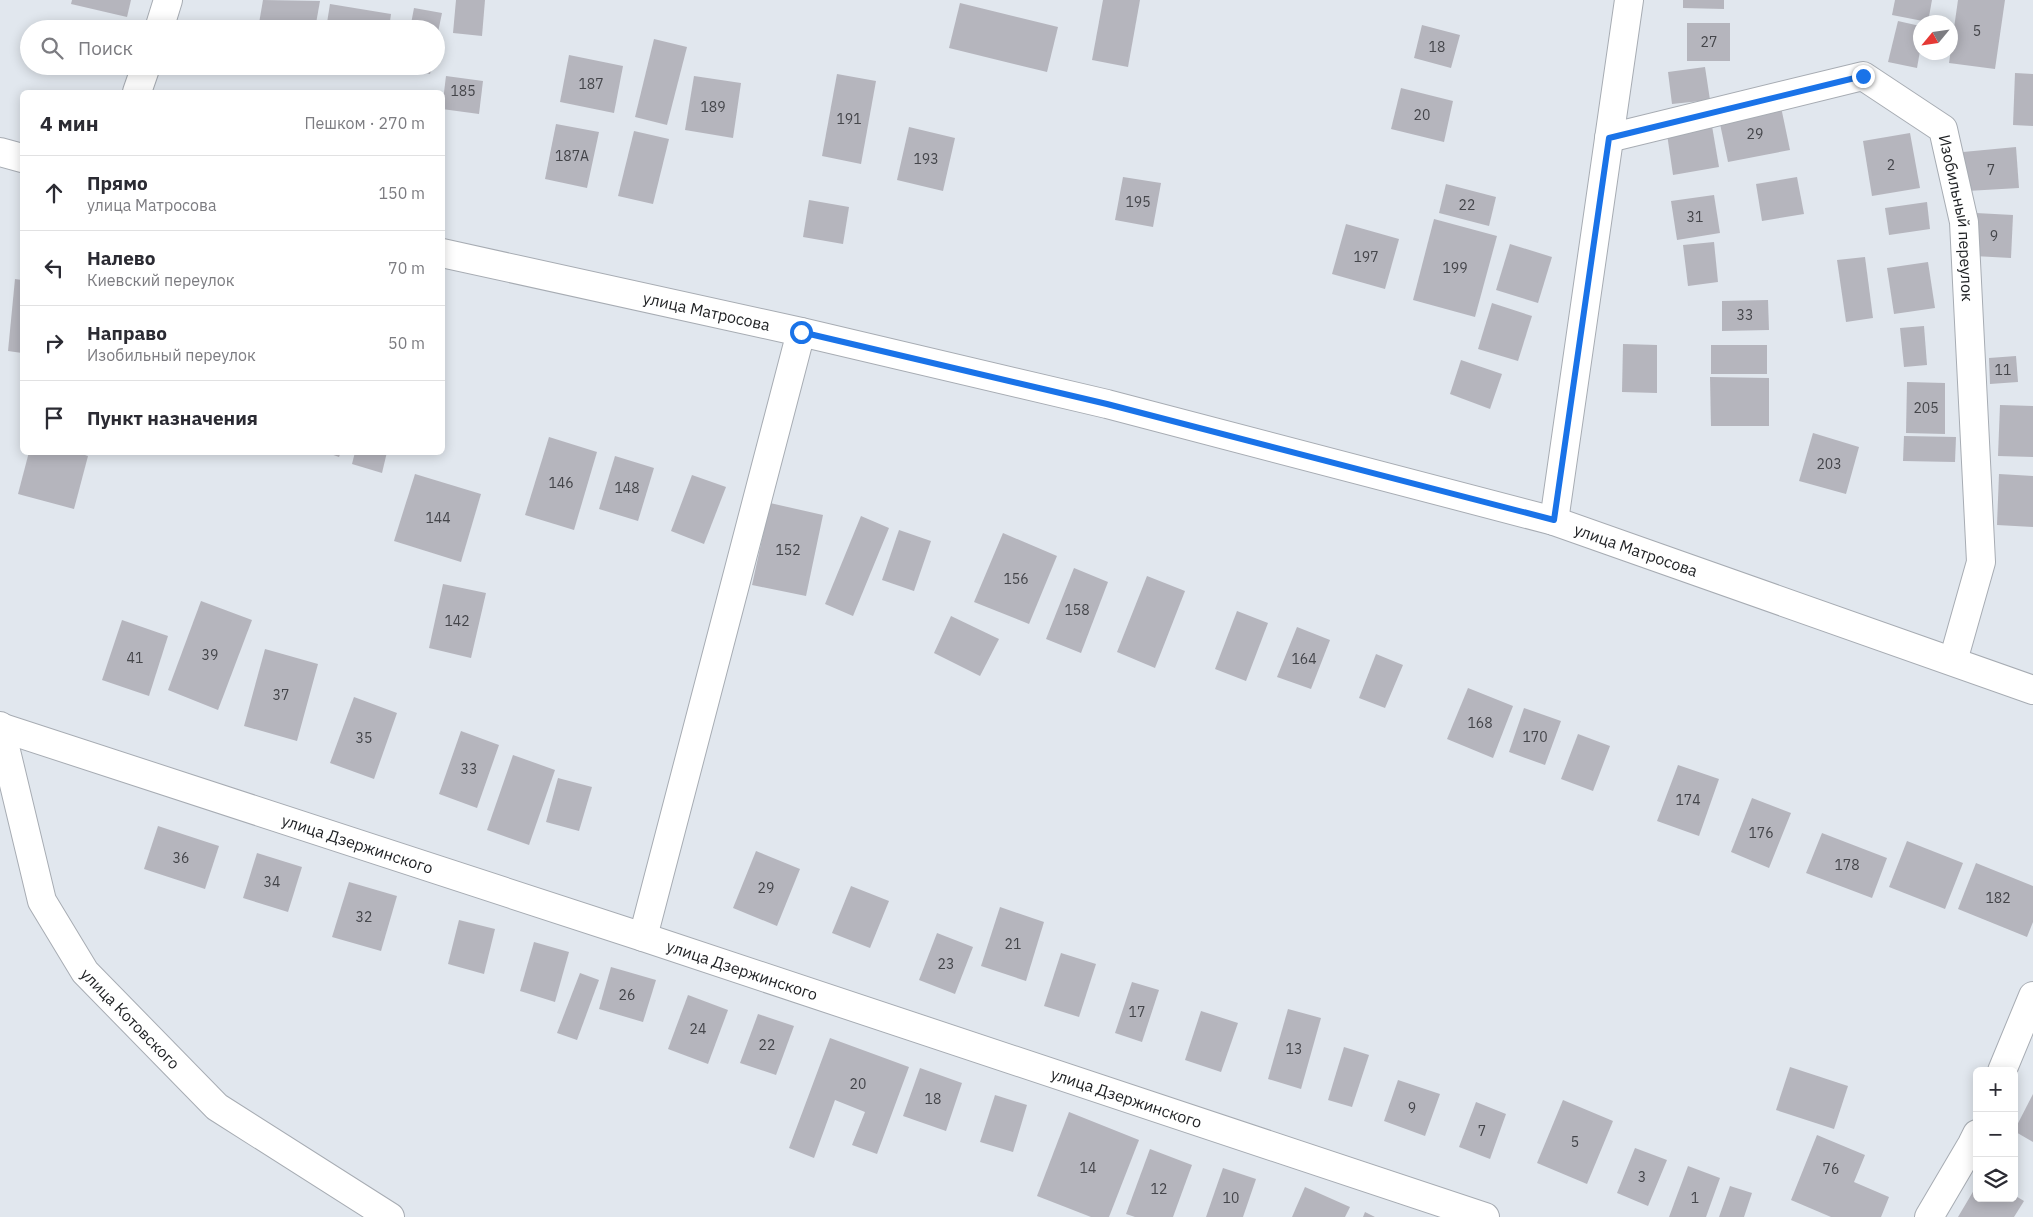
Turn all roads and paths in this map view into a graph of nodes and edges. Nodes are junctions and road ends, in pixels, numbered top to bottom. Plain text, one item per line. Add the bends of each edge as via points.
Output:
1 (168, 0) edge
2 (1629, 0) edge
3 (162, 20) edge
4 (143, 75) edge
5 (138, 90) edge
6 (1609, 138) junction
7 (0, 152) edge
8 (20, 157) edge
9 (445, 254) edge
10 (801, 332) junction
11 (1554, 520) junction
12 (1954, 661) junction
13 (2033, 690) edge
14 (0, 726) edge
15 (643, 937) junction
16 (2033, 996) edge
17 (2004, 1067) edge
18 (1973, 1142) edge
19 (1468, 1215) edge
20 (390, 1217) edge
21 (1929, 1217) edge

1 - 3 street
2 - 6 street
4 - 5 street
6 - 11 street
6 - 12 street, Изобильный переулок via 1863,76 1943,129 1964,222 1981,562
7 - 8 street
9 - 10 street, улица Матросова
10 - 11 street, улица Матросова via 1107,404
10 - 15 street
11 - 12 street, улица Матросова
12 - 13 street, улица Матросова
14 - 15 street, улица Дзержинского
14 - 20 street, улица Котовского via 42,901 86,972 217,1107
15 - 19 street, улица Дзержинского
16 - 17 street
18 - 21 street

